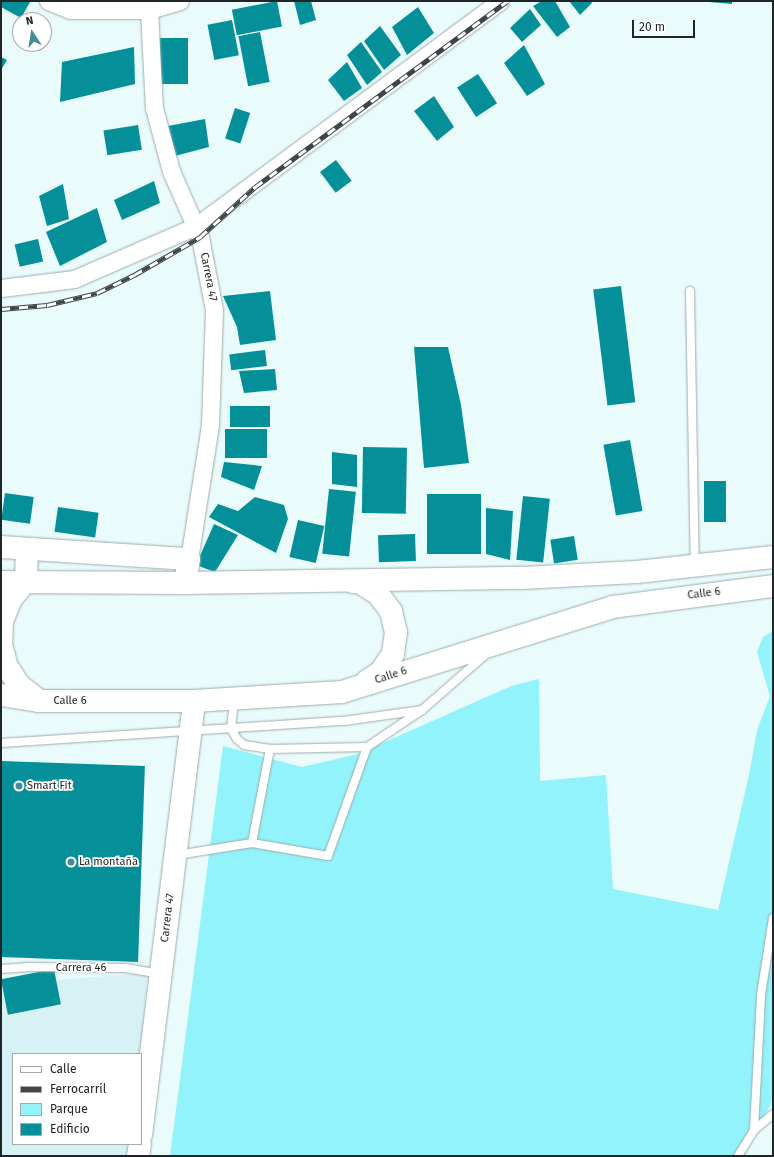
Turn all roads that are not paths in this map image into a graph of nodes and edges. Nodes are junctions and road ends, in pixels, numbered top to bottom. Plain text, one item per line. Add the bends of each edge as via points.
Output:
1 (48, 1) edge
2 (180, 1) edge
3 (500, 1) edge
4 (70, 6) edge
5 (150, 6) edge
6 (196, 226) junction
7 (1, 288) edge
8 (690, 290) dead end
9 (1, 547) edge
10 (27, 549) junction
11 (773, 557) edge
12 (189, 559) junction
13 (695, 566) junction
14 (337, 580) junction
15 (26, 581) junction
16 (1, 582) edge
17 (185, 583) junction
18 (773, 586) edge
19 (499, 642) junction
20 (342, 692) junction
21 (1, 695) edge
22 (234, 699) junction
23 (39, 701) junction
24 (194, 701) junction
25 (422, 710) junction
26 (231, 729) junction
27 (192, 730) junction
28 (1, 743) edge
29 (367, 747) junction
30 (270, 749) junction
31 (252, 843) junction
32 (176, 855) junction
33 (773, 918) edge
34 (1, 969) edge
35 (161, 974) junction
36 (773, 1114) edge
37 (142, 1127) edge
38 (754, 1130) junction
39 (140, 1145) edge
40 (138, 1156) edge
41 (738, 1156) edge

1 - 4 street
2 - 5 street
3 - 6 street
4 - 5 street
5 - 6 street, Carrera 47 via 154,108 171,171
6 - 7 street via 74,278
6 - 12 street, Carrera 47 via 214,310 210,425
8 - 13 lane
9 - 10 main road
10 - 12 main road
10 - 15 main road
11 - 13 main road
12 - 17 main road
13 - 14 main road via 522,578
14 - 17 main road
14 - 20 main road via 359,582 378,594 391,611 396,632 393,654 381,672 363,684
15 - 16 main road
15 - 17 main road
15 - 23 main road via 11,599 2,621 1,645 8,667 20,686
18 - 19 main road, Calle 6 via 613,607
19 - 20 main road, Calle 6
19 - 25 lane
20 - 22 main road, Calle 6
21 - 23 main road, Calle 6
22 - 24 main road, Calle 6
22 - 26 lane
23 - 24 main road, Calle 6
24 - 27 main road, Carrera 47
25 - 26 lane via 344,721
25 - 29 lane
26 - 27 lane
26 - 30 lane via 237,739 244,744
27 - 28 lane
27 - 32 main road, Carrera 47
29 - 30 lane
29 - 31 lane via 328,856
30 - 31 lane
31 - 32 lane
32 - 35 main road, Carrera 47
33 - 38 lane via 761,995
34 - 35 lane, Carrera 46 via 126,968
35 - 37 main road, Carrera 47
36 - 38 lane
38 - 41 lane
39 - 40 main road

